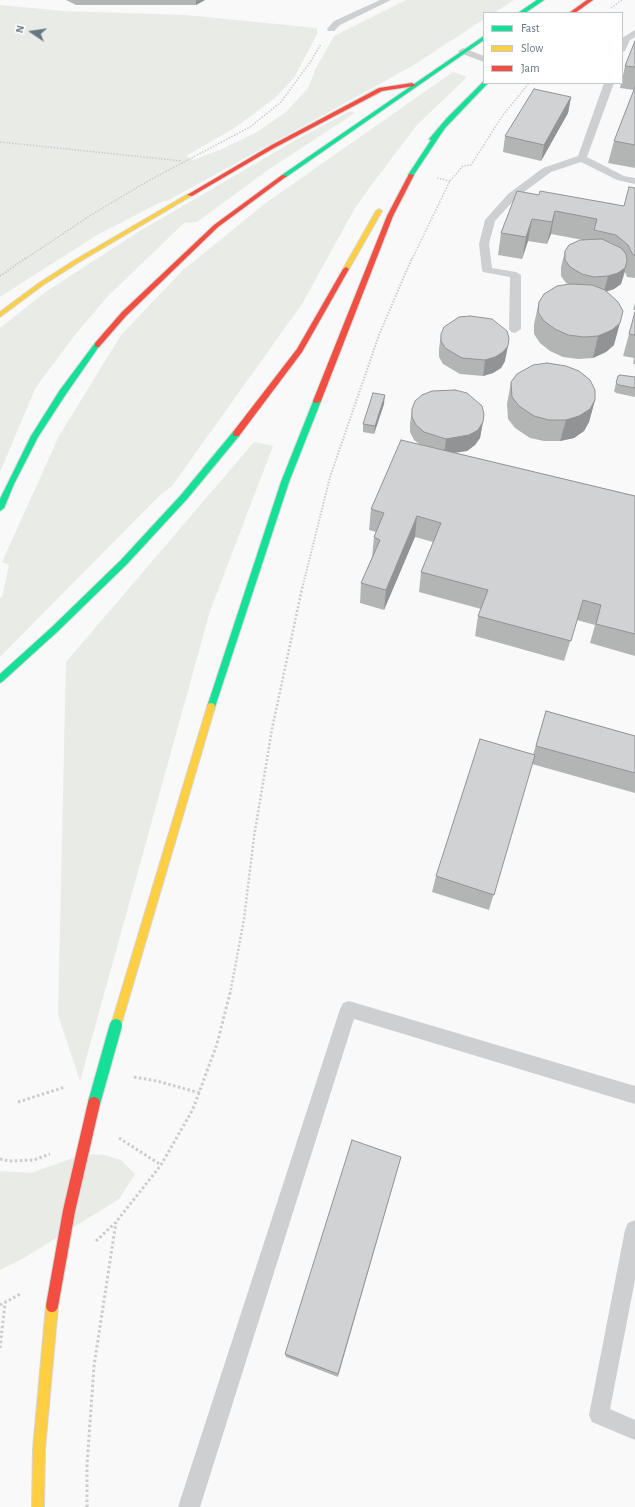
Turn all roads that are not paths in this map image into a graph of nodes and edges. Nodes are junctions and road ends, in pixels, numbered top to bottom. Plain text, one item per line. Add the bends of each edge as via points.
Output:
1 (387, 0) edge
2 (541, 0) edge
3 (590, 0) edge
4 (523, 12) edge
5 (573, 12) edge
6 (331, 29) road end
7 (635, 33) edge
8 (483, 39) edge
9 (623, 46) edge
10 (463, 51) junction
11 (483, 59) edge
12 (484, 84) edge
13 (609, 84) edge
14 (415, 85) junction
15 (442, 128) junction
16 (582, 158) junction
17 (635, 181) edge
18 (392, 192) dead end
19 (384, 204) dead end
20 (0, 314) edge
21 (515, 330) dead end
22 (0, 508) edge
23 (0, 679) edge
24 (635, 1095) edge
25 (635, 1230) edge
26 (635, 1430) edge
27 (38, 1507) edge
28 (189, 1507) edge

1 - 6 lane via 338,23
2 - 4 highway
3 - 5 highway
7 - 9 lane via 626,39
8 - 10 highway
10 - 11 lane
10 - 14 highway
12 - 15 highway
13 - 16 lane
14 - 20 highway via 381,89 272,147 78,261
14 - 22 highway via 263,190 222,222 191,248 124,314 92,351 62,392 35,436
15 - 18 highway
15 - 27 highway, bridge via 413,172 390,216 285,482 199,744 116,1025 69,1211 49,1324 38,1449
16 - 17 lane via 621,178
16 - 21 lane via 547,170 512,196 490,220 484,244 487,270 516,275
19 - 23 highway via 300,350 235,436 184,497 124,562
24 - 28 lane via 349,1009
25 - 26 lane via 599,1415

